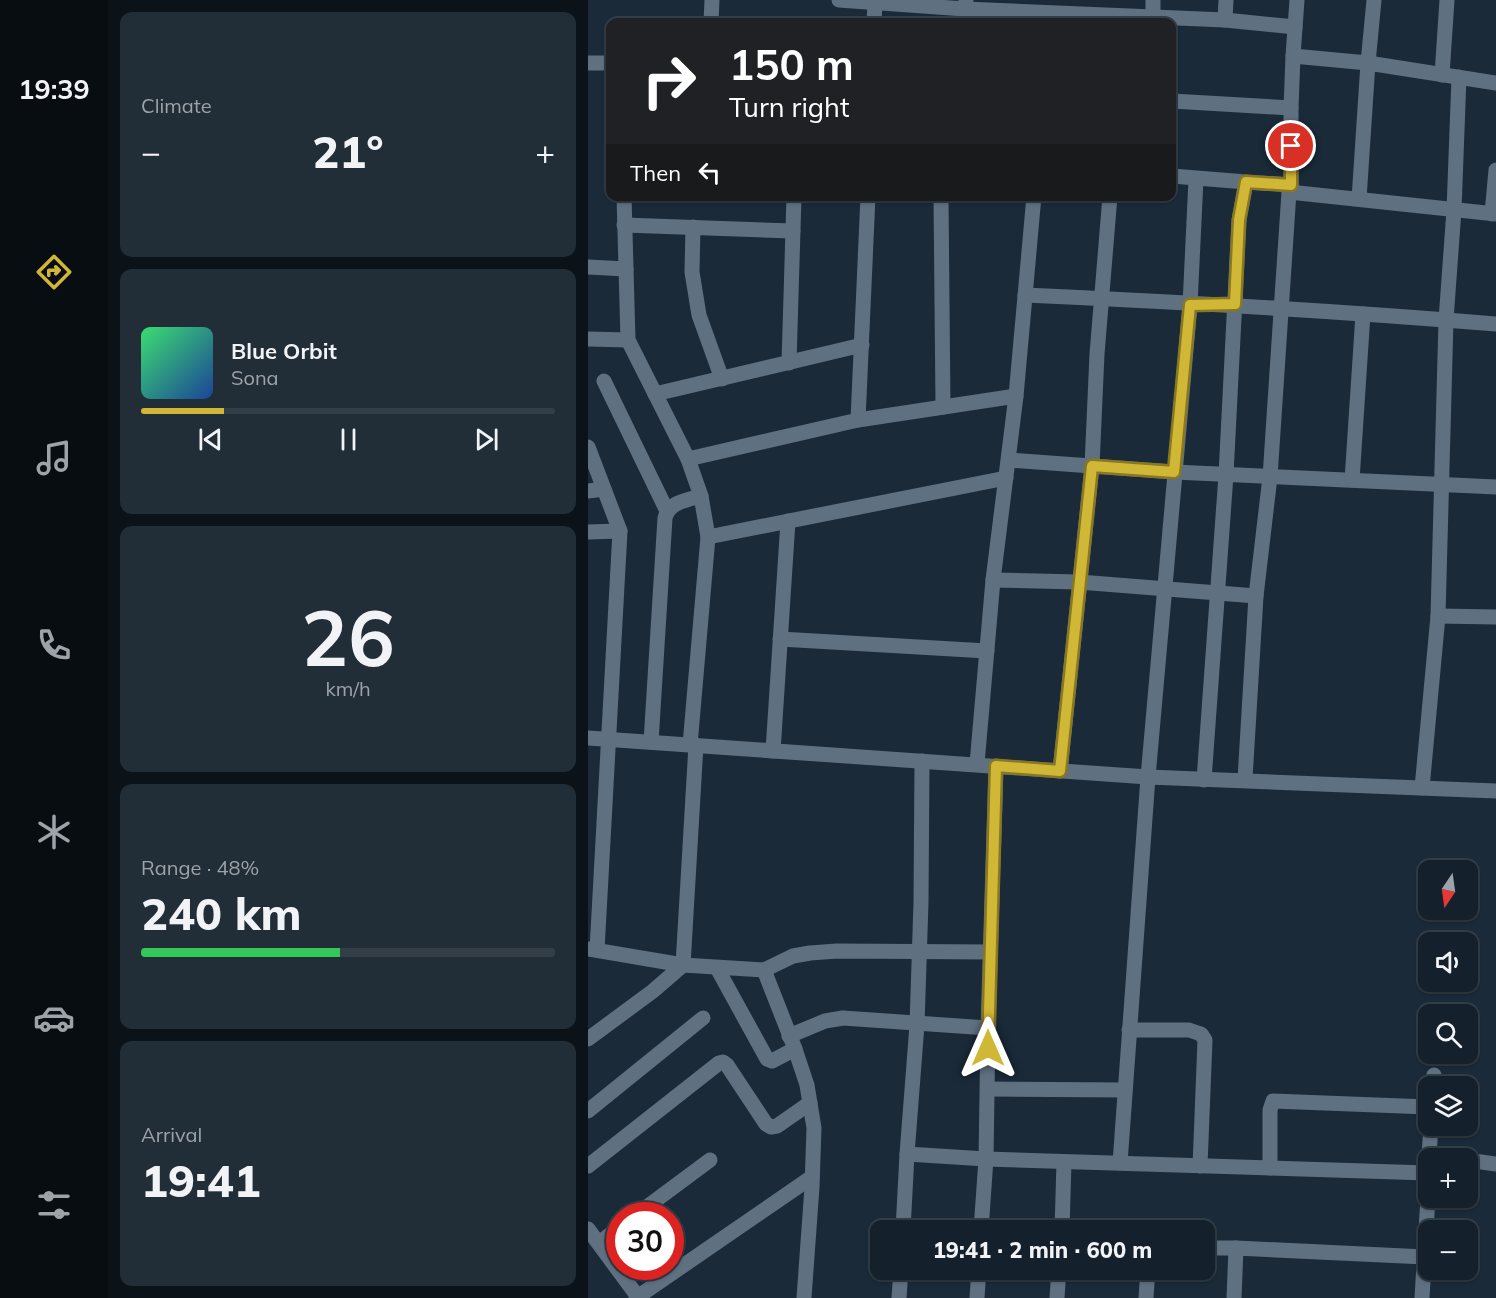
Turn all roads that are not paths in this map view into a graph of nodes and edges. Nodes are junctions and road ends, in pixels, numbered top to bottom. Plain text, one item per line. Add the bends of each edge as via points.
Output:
1 (712, 0) edge
2 (839, 0) edge
3 (1153, 0) edge
4 (1226, 0) edge
5 (1297, 0) edge
6 (1374, 0) edge
7 (1447, 0) edge
8 (875, 3) junction
9 (965, 11) edge
10 (711, 18) edge
11 (874, 18) edge
12 (1153, 18) joint
13 (1176, 19) edge
14 (1225, 20) junction
15 (1295, 27) junction
16 (1293, 56) junction
17 (588, 63) edge
18 (606, 63) edge
19 (1368, 63) junction
20 (1442, 75) junction
21 (1459, 77) junction
22 (1496, 83) edge
23 (1176, 101) edge
24 (1291, 108) junction
25 (1496, 170) edge
26 (1176, 176) edge
27 (1196, 179) junction
28 (1246, 182) junction
29 (1290, 188) junction
30 (1359, 199) junction
31 (624, 201) edge
32 (794, 201) edge
33 (868, 201) edge
34 (941, 201) edge
35 (1033, 201) edge
36 (1110, 201) edge
37 (1454, 210) junction
38 (1494, 214) edge
39 (624, 225) junction
40 (693, 227) junction
41 (793, 231) junction
42 (588, 267) edge
43 (626, 269) junction
44 (1024, 295) junction
45 (1102, 298) junction
46 (1235, 304) junction
47 (1190, 305) junction
48 (1283, 308) junction
49 (1363, 314) junction
50 (1446, 320) junction
51 (1496, 324) edge
52 (588, 339) edge
53 (628, 340) junction
54 (862, 345) junction
55 (789, 363) junction
56 (722, 379) junction
57 (604, 381) dead end
58 (655, 394) junction
59 (1016, 396) junction
60 (943, 407) junction
61 (858, 420) junction
62 (588, 447) edge
63 (688, 459) junction
64 (1009, 460) junction
65 (1092, 466) junction
66 (1174, 472) junction
67 (1226, 475) junction
68 (1270, 477) junction
69 (1006, 478) junction
70 (1352, 480) junction
71 (1442, 485) junction
72 (1496, 487) edge
73 (604, 489) junction
74 (588, 490) edge
75 (700, 496) junction
76 (667, 511) junction
77 (788, 521) junction
78 (620, 531) junction
79 (588, 532) edge
80 (708, 537) junction
81 (993, 580) junction
82 (1079, 582) junction
83 (1165, 589) junction
84 (1218, 594) junction
85 (1256, 596) junction
86 (1438, 616) junction
87 (1496, 617) edge
88 (780, 639) junction
89 (987, 651) junction
90 (588, 738) edge
91 (608, 739) junction
92 (651, 742) junction
93 (693, 745) junction
94 (773, 751) junction
95 (922, 761) junction
96 (977, 764) junction
97 (996, 766) junction
98 (1060, 771) junction
99 (1148, 777) junction
100 (1204, 780) junction
101 (1245, 780) junction
102 (1422, 788) junction
103 (1496, 791) edge
104 (592, 950) edge
105 (919, 951) junction
106 (990, 952) junction
107 (683, 965) junction
108 (717, 968) junction
109 (764, 970) junction
110 (702, 1017) dead end
111 (917, 1025) junction
112 (988, 1028) junction
113 (1130, 1030) junction
114 (588, 1039) edge
115 (792, 1042) junction
116 (988, 1089) junction
117 (1125, 1090) junction
118 (810, 1103) junction
119 (1418, 1107) edge
120 (588, 1111) edge
121 (908, 1154) junction
122 (986, 1159) junction
123 (711, 1160) dead end
124 (1064, 1162) junction
125 (1478, 1162) edge
126 (1120, 1163) junction
127 (1496, 1164) edge
128 (588, 1166) edge
129 (1200, 1166) junction
130 (1270, 1168) junction
131 (1418, 1173) edge
132 (812, 1177) junction
133 (654, 1202) edge
134 (904, 1220) edge
135 (982, 1220) edge
136 (1062, 1220) edge
137 (592, 1236) edge
138 (1215, 1248) edge
139 (1236, 1248) junction
140 (1418, 1257) edge
141 (900, 1280) edge
142 (978, 1280) edge
143 (1058, 1280) edge
144 (1147, 1280) edge
145 (1423, 1280) edge
146 (637, 1298) edge
147 (804, 1298) edge
148 (899, 1298) edge
149 (977, 1298) edge
150 (1057, 1298) edge
151 (1146, 1298) edge
152 (1234, 1298) edge
153 (1422, 1298) edge

1 - 10 street
2 - 8 street
3 - 12 street
4 - 14 street
5 - 15 street
6 - 19 street
7 - 20 street
8 - 9 street
8 - 11 street
9 - 12 street
13 - 14 street
14 - 15 street
15 - 16 street
16 - 19 street
16 - 24 street
17 - 18 street
19 - 20 street
19 - 30 street
20 - 21 street
21 - 22 street
21 - 37 street
23 - 24 street
24 - 29 street
25 - 38 street
26 - 27 street
27 - 28 street
27 - 47 street
28 - 29 street
28 - 46 street via 1239,220
29 - 30 street
29 - 48 street
30 - 37 street
31 - 39 street
32 - 41 street
33 - 54 street
34 - 60 street
35 - 44 street
36 - 45 street
37 - 38 street
37 - 50 street
39 - 40 street
39 - 43 street
40 - 41 street
40 - 56 street via 692,272 699,315
41 - 55 street
42 - 43 street
43 - 53 street
44 - 45 street
44 - 59 street
45 - 47 street
45 - 65 street
46 - 47 street
46 - 48 street
46 - 67 street
47 - 66 street
48 - 49 street
48 - 68 street
49 - 50 street
49 - 70 street
50 - 51 street
50 - 71 street
52 - 53 street
53 - 58 street
54 - 55 street
54 - 61 street
55 - 56 street
56 - 58 street
57 - 76 street
58 - 63 street
59 - 60 street
59 - 64 street
60 - 61 street
61 - 63 street
62 - 73 street
63 - 75 street
64 - 65 street
64 - 69 street
65 - 66 street
65 - 82 street
66 - 67 street
66 - 83 street
67 - 68 street
67 - 84 street
68 - 70 street
68 - 85 street
69 - 77 street
69 - 81 street
70 - 71 street
71 - 72 street
71 - 86 street
73 - 74 street
73 - 78 street
75 - 76 street
75 - 80 street
76 - 92 street
77 - 80 street
77 - 88 street
78 - 79 street
78 - 91 street
80 - 93 street
81 - 82 street
81 - 89 street
82 - 83 street
82 - 98 street
83 - 84 street
83 - 99 street
84 - 85 street
84 - 100 street
85 - 101 street
86 - 87 street
86 - 102 street
88 - 89 street
88 - 94 street
89 - 96 street
90 - 91 street
91 - 92 street
91 - 104 street
92 - 93 street
93 - 94 street
93 - 107 street
94 - 95 street
95 - 96 street
95 - 105 street
96 - 97 street
97 - 98 street
97 - 106 street
98 - 99 street
99 - 100 street
99 - 113 street
100 - 101 street
101 - 102 street
102 - 103 street
104 - 107 street
105 - 106 street
105 - 109 street via 810,953 793,956
105 - 111 street
106 - 112 street
107 - 108 street
107 - 114 street
108 - 109 street
108 - 115 street via 767,1059 772,1061
109 - 115 street
110 - 120 street
111 - 112 street
111 - 115 street via 843,1018 825,1021
111 - 121 street
112 - 116 street
113 - 117 street
113 - 129 street via 1189,1030 1205,1040
115 - 118 street
116 - 117 street
116 - 122 street
117 - 126 street
118 - 128 street via 771,1127 727,1065 719,1063
118 - 132 street via 814,1128
119 - 130 street via 1273,1101
121 - 122 street
121 - 134 street
122 - 124 street
122 - 135 street
123 - 133 street
124 - 126 street
124 - 136 street
125 - 127 street
126 - 129 street
129 - 130 street
130 - 131 street
132 - 146 street
132 - 147 street
137 - 146 street
138 - 139 street
139 - 140 street
139 - 152 street
141 - 148 street
142 - 149 street
143 - 150 street
144 - 151 street
145 - 153 street

